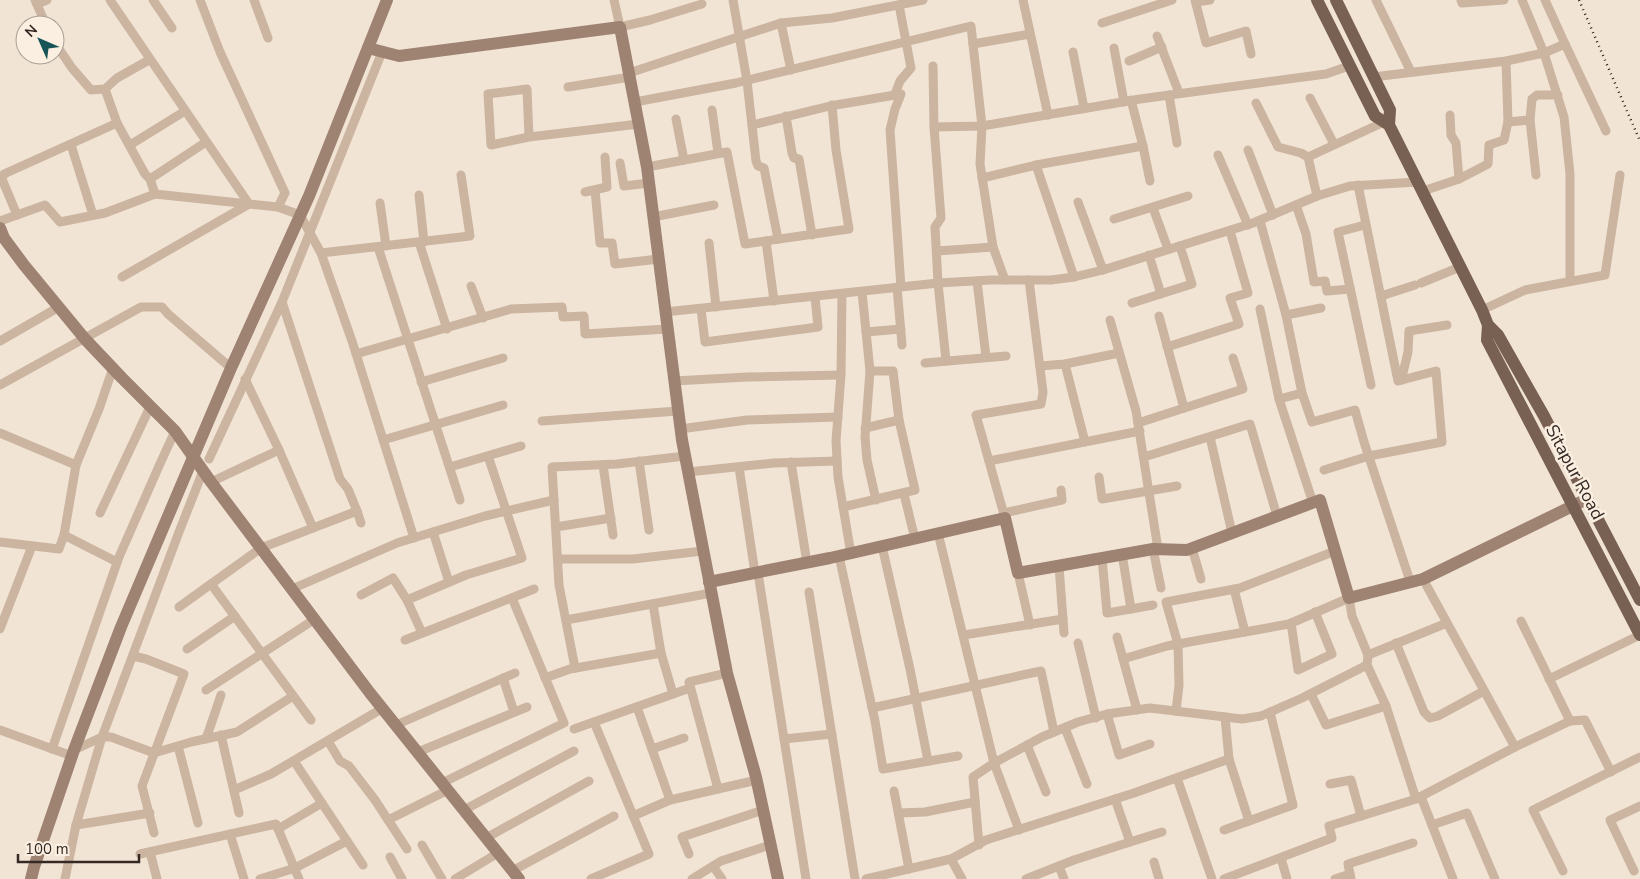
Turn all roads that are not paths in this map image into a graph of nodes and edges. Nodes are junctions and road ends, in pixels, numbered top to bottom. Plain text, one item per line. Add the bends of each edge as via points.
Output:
1 (46, 0) edge
2 (110, 0) edge
3 (153, 0) edge
4 (200, 0) edge
5 (254, 0) edge
6 (387, 0) edge
7 (614, 0) edge
8 (733, 0) edge
9 (923, 0) edge
10 (1023, 0) edge
11 (1172, 0) edge
12 (1210, 0) edge
13 (1317, 0) edge
14 (1336, 0) edge
15 (1376, 0) edge
16 (1461, 0) edge
17 (1504, 0) edge
18 (1522, 0) edge
19 (1545, 0) edge
20 (1196, 1) edge
21 (36, 2) edge
22 (702, 4) dead end
23 (899, 6) junction
24 (42, 15) edge
25 (781, 23) junction
26 (1102, 23) dead end
27 (620, 27) junction
28 (172, 28) dead end
29 (1030, 34) junction
30 (1157, 36) dead end
31 (739, 37) junction
32 (268, 38) dead end
33 (906, 42) junction
34 (973, 44) junction
35 (1565, 44) junction
36 (368, 48) junction
37 (1114, 48) dead end
38 (1162, 48) junction
39 (382, 52) junction
40 (1073, 52) dead end
41 (1544, 53) junction
42 (1250, 54) dead end
43 (65, 58) edge
44 (149, 60) junction
45 (1129, 61) dead end
46 (1506, 61) junction
47 (933, 66) dead end
48 (1349, 66) junction
49 (791, 70) junction
50 (1412, 72) junction
51 (629, 75) junction
52 (1373, 77) junction
53 (747, 80) junction
54 (568, 87) dead end
55 (105, 89) junction
56 (1179, 93) junction
57 (895, 94) junction
58 (1169, 95) junction
59 (1558, 95) junction
60 (1310, 98) dead end
61 (1127, 101) junction
62 (635, 102) junction
63 (1256, 103) dead end
64 (832, 105) junction
65 (1084, 108) junction
66 (712, 110) dead end
67 (185, 111) junction
68 (1048, 114) junction
69 (1450, 115) dead end
70 (786, 116) junction
71 (676, 119) dead end
72 (1530, 120) junction
73 (1508, 122) junction
74 (117, 123) junction
75 (639, 124) junction
76 (1386, 124) junction
77 (752, 125) junction
78 (982, 126) junction
79 (934, 128) junction
80 (1606, 131) dead end
81 (529, 137) junction
82 (206, 142) junction
83 (1177, 143) dead end
84 (1334, 144) junction
85 (70, 145) junction
86 (130, 146) junction
87 (1143, 146) junction
88 (1248, 150) dead end
89 (718, 153) junction
90 (1218, 155) dead end
91 (605, 157) dead end
92 (1308, 157) junction
93 (684, 160) junction
94 (620, 163) dead end
95 (1036, 165) junction
96 (647, 167) junction
97 (461, 175) dead end
98 (1536, 175) dead end
99 (1620, 175) dead end
100 (982, 178) junction
101 (1459, 178) junction
102 (150, 179) junction
103 (1150, 181) dead end
104 (649, 183) junction
105 (1358, 185) junction
106 (1420, 186) junction
107 (595, 190) junction
108 (585, 192) dead end
109 (155, 194) junction
110 (420, 195) dead end
111 (1188, 196) dead end
112 (1317, 196) junction
113 (1078, 202) dead end
114 (380, 203) dead end
115 (249, 204) junction
116 (714, 205) dead end
117 (1296, 205) junction
118 (278, 207) junction
119 (1153, 208) junction
120 (17, 215) junction
121 (93, 215) junction
122 (300, 215) junction
123 (1273, 215) junction
124 (654, 217) junction
125 (1114, 219) dead end
126 (0, 221) edge
127 (1260, 221) junction
128 (1248, 225) junction
129 (1365, 225) junction
130 (1230, 231) junction
131 (310, 233) junction
132 (1, 235) edge
133 (812, 235) junction
134 (778, 239) junction
135 (766, 241) junction
136 (422, 242) junction
137 (709, 243) dead end
138 (1180, 246) junction
139 (382, 247) junction
140 (993, 247) junction
141 (1168, 250) junction
142 (937, 251) junction
143 (321, 253) junction
144 (1149, 255) junction
145 (658, 259) junction
146 (1460, 266) junction
147 (1103, 270) junction
148 (122, 277) dead end
149 (1074, 277) junction
150 (1005, 280) junction
151 (1029, 280) junction
152 (977, 281) junction
153 (1570, 281) junction
154 (938, 283) junction
155 (471, 286) dead end
156 (899, 287) junction
157 (1350, 289) junction
158 (862, 292) junction
159 (842, 294) junction
160 (1161, 294) junction
161 (1381, 296) junction
162 (815, 297) junction
163 (774, 301) junction
164 (282, 302) junction
165 (1132, 303) dead end
166 (59, 307) junction
167 (716, 307) junction
168 (1321, 308) dead end
169 (701, 309) junction
170 (1260, 309) dead end
171 (1482, 310) junction
172 (665, 312) junction
173 (1286, 315) junction
174 (1158, 316) dead end
175 (483, 318) junction
176 (1110, 320) dead end
177 (1488, 324) junction
178 (1447, 325) dead end
179 (901, 328) junction
180 (447, 329) junction
181 (667, 329) junction
182 (866, 332) junction
183 (85, 339) junction
184 (408, 340) junction
185 (0, 341) edge
186 (902, 345) dead end
187 (1167, 347) junction
188 (1119, 353) junction
189 (356, 354) junction
190 (1006, 356) dead end
191 (986, 357) junction
192 (503, 358) dead end
193 (1233, 358) dead end
194 (946, 361) junction
195 (924, 363) dead end
196 (1065, 364) junction
197 (1040, 366) junction
198 (113, 368) junction
199 (230, 368) junction
200 (870, 371) junction
201 (841, 375) junction
202 (245, 379) junction
203 (1402, 380) junction
204 (674, 381) junction
205 (422, 382) junction
206 (0, 385) edge
207 (1371, 385) dead end
208 (1302, 393) junction
209 (1279, 399) junction
210 (503, 405) dead end
211 (150, 406) junction
212 (1184, 408) junction
213 (678, 411) junction
214 (838, 417) junction
215 (899, 420) junction
216 (542, 421) dead end
217 (436, 425) junction
218 (1139, 427) junction
219 (865, 428) junction
220 (680, 429) junction
221 (175, 431) junction
222 (0, 433) edge
223 (1210, 437) junction
224 (383, 440) junction
225 (1085, 442) junction
226 (521, 446) dead end
227 (279, 450) junction
228 (193, 455) junction
229 (488, 456) junction
230 (685, 456) junction
231 (1369, 456) junction
232 (1144, 457) junction
233 (209, 459) dead end
234 (837, 461) junction
235 (989, 461) junction
236 (639, 462) junction
237 (791, 462) junction
238 (603, 464) junction
239 (76, 465) junction
240 (739, 466) junction
241 (450, 467) junction
242 (1324, 470) dead end
243 (204, 471) junction
244 (688, 472) junction
245 (1099, 478) dead end
246 (211, 482) junction
247 (1177, 486) dead end
248 (1061, 490) dead end
249 (1150, 492) junction
250 (904, 494) junction
251 (1587, 499) junction
252 (460, 500) dead end
253 (554, 500) junction
254 (876, 500) junction
255 (1313, 503) junction
256 (1573, 506) junction
257 (843, 507) junction
258 (357, 511) junction
259 (507, 511) junction
260 (100, 513) dead end
261 (1004, 515) junction
262 (1277, 516) junction
263 (611, 518) junction
264 (361, 523) dead end
265 (556, 526) junction
266 (313, 528) junction
267 (649, 530) dead end
268 (433, 532) junction
269 (938, 533) junction
270 (1232, 533) junction
271 (64, 535) junction
272 (613, 535) dead end
273 (414, 538) junction
274 (915, 539) junction
275 (0, 542) edge
276 (32, 546) junction
277 (882, 546) junction
278 (261, 548) junction
279 (1192, 548) junction
280 (1156, 549) junction
281 (703, 551) junction
282 (1335, 551) junction
283 (1122, 554) junction
284 (845, 555) junction
285 (1102, 558) junction
286 (558, 559) junction
287 (118, 562) junction
288 (807, 563) junction
289 (1059, 566) junction
290 (756, 573) junction
291 (1018, 573) junction
292 (1201, 579) dead end
293 (1416, 580) junction
294 (449, 582) junction
295 (211, 584) junction
296 (710, 588) junction
297 (1162, 588) dead end
298 (292, 589) junction
299 (534, 589) dead end
300 (1234, 589) junction
301 (809, 592) dead end
302 (361, 595) dead end
303 (512, 598) junction
304 (1348, 598) junction
305 (407, 600) junction
306 (1640, 600) edge
307 (653, 604) junction
308 (1153, 605) dead end
309 (179, 607) dead end
310 (1131, 609) junction
311 (1315, 612) junction
312 (235, 616) junction
313 (315, 619) junction
314 (1063, 619) junction
315 (566, 620) junction
316 (1521, 621) dead end
317 (1291, 623) junction
318 (1447, 623) junction
319 (1030, 625) junction
320 (0, 629) edge
321 (1245, 632) junction
322 (422, 633) junction
323 (1064, 633) dead end
324 (964, 635) junction
325 (1640, 635) edge
326 (1118, 637) dead end
327 (405, 640) dead end
328 (1078, 643) dead end
329 (1396, 643) junction
330 (1178, 644) junction
331 (187, 650) dead end
332 (262, 653) junction
333 (661, 653) junction
334 (133, 656) junction
335 (1123, 659) junction
336 (1367, 660) junction
337 (575, 668) junction
338 (515, 673) dead end
339 (727, 673) junction
340 (502, 678) junction
341 (545, 678) junction
342 (1549, 679) junction
343 (976, 686) junction
344 (690, 688) junction
345 (206, 690) dead end
346 (1484, 691) junction
347 (674, 694) junction
348 (1311, 694) junction
349 (221, 695) dead end
350 (293, 696) junction
351 (916, 699) junction
352 (637, 706) junction
353 (1386, 706) junction
354 (526, 707) dead end
355 (383, 708) junction
356 (872, 708) junction
357 (1137, 710) junction
358 (1176, 711) junction
359 (514, 712) junction
360 (1270, 712) junction
361 (1107, 714) junction
362 (1225, 717) junction
363 (1096, 718) junction
364 (311, 720) dead end
365 (1570, 721) junction
366 (594, 722) junction
367 (396, 725) junction
368 (1066, 728) junction
369 (574, 729) dead end
370 (0, 730) edge
371 (1054, 732) junction
372 (832, 734) junction
373 (221, 735) junction
374 (102, 737) junction
375 (206, 738) junction
376 (684, 738) dead end
377 (784, 739) junction
378 (328, 741) junction
379 (1150, 744) dead end
380 (1027, 745) junction
381 (178, 746) junction
382 (1515, 747) junction
383 (52, 749) junction
384 (652, 749) junction
385 (574, 751) dead end
386 (418, 752) junction
387 (73, 753) junction
388 (154, 753) junction
389 (958, 756) dead end
390 (1640, 757) edge
391 (1228, 759) junction
392 (294, 761) junction
393 (928, 761) junction
394 (994, 763) junction
395 (1611, 772) junction
396 (1177, 778) junction
397 (757, 780) junction
398 (589, 781) dead end
399 (1087, 784) dead end
400 (1330, 784) dead end
401 (445, 787) junction
402 (718, 789) junction
403 (234, 790) junction
404 (894, 791) dead end
405 (1046, 792) dead end
406 (1418, 798) junction
407 (1115, 799) junction
408 (670, 800) junction
409 (975, 802) junction
410 (322, 803) junction
411 (1640, 806) edge
412 (464, 810) junction
413 (763, 810) junction
414 (150, 813) junction
415 (239, 813) dead end
416 (899, 814) junction
417 (614, 816) dead end
418 (633, 816) junction
419 (1361, 816) junction
420 (388, 820) junction
421 (1249, 821) junction
422 (198, 823) dead end
423 (76, 825) junction
424 (1432, 825) junction
425 (278, 829) junction
426 (1019, 830) junction
427 (1224, 830) dead end
428 (1162, 832) dead end
429 (154, 833) dead end
430 (230, 834) junction
431 (486, 838) junction
432 (347, 841) junction
433 (1130, 842) junction
434 (1413, 843) dead end
435 (422, 845) dead end
436 (770, 845) junction
437 (979, 845) junction
438 (407, 849) dead end
439 (150, 852) junction
440 (498, 853) junction
441 (140, 854) dead end
442 (689, 854) dead end
443 (390, 858) dead end
444 (951, 858) junction
445 (1281, 858) junction
446 (1154, 862) dead end
447 (362, 865) dead end
448 (714, 866) junction
449 (1059, 866) junction
450 (294, 868) junction
451 (909, 869) junction
452 (1563, 871) dead end
453 (1634, 871) dead end
454 (515, 875) edge
455 (1350, 877) edge
456 (881, 878) edge
457 (32, 879) edge
458 (65, 879) edge
459 (157, 879) edge
460 (244, 879) edge
461 (260, 879) edge
462 (299, 879) edge
463 (402, 879) edge
464 (442, 879) edge
465 (455, 879) edge
466 (591, 879) edge
467 (692, 879) edge
468 (722, 879) edge
469 (778, 879) edge
470 (806, 879) edge
471 (854, 879) edge
472 (866, 879) edge
473 (962, 879) edge
474 (1026, 879) edge
475 (1064, 879) edge
476 (1159, 879) edge
477 (1212, 879) edge
478 (1224, 879) edge
479 (1287, 879) edge
480 (1335, 879) edge
481 (1454, 879) edge
482 (1495, 879) edge

1 - 21 street
2 - 44 street
3 - 28 street
4 - 118 street via 220,52 285,193
5 - 32 street
6 - 36 street
7 - 27 street
8 - 31 street
9 - 23 street
10 - 29 street
11 - 26 street
12 - 20 street
13 - 48 main road, Sitapur Road
14 - 52 main road, Sitapur Road
15 - 50 street
16 - 17 street via 1462,3
18 - 41 street
19 - 35 street
20 - 42 street via 1206,42 1246,32
21 - 24 street
22 - 27 street
23 - 25 street
23 - 33 street
25 - 31 street
25 - 49 street
27 - 39 street via 399,56
27 - 51 street
29 - 34 street
29 - 68 street
30 - 38 street
31 - 51 street
31 - 53 street
33 - 34 street via 971,26
33 - 49 street
33 - 57 street via 911,68
34 - 78 street
35 - 41 street
35 - 80 street
36 - 39 street
36 - 122 street
37 - 61 street
38 - 45 street
38 - 56 street
39 - 131 street
40 - 65 street
41 - 46 street
41 - 59 street
43 - 55 street via 91,90
44 - 55 street via 116,78
44 - 67 street
46 - 50 street
46 - 73 street
47 - 79 street
48 - 56 street via 1326,74
48 - 76 main road, Sitapur Road via 1375,116
49 - 53 street
50 - 52 street
51 - 54 street
51 - 62 street
52 - 76 main road, Sitapur Road via 1390,110
53 - 62 street
53 - 77 street
55 - 74 street
56 - 58 street
57 - 64 street
57 - 156 street via 901,94 890,130
58 - 61 street
58 - 83 street
59 - 72 street via 1534,97
59 - 153 street via 1564,116 1570,174
60 - 84 street
61 - 65 street
61 - 87 street
62 - 75 street
63 - 92 street via 1278,147
64 - 70 street
64 - 133 street via 849,230
65 - 68 street
66 - 89 street
67 - 82 street
67 - 86 street
68 - 78 street
69 - 101 street
70 - 77 street
70 - 133 street via 792,153 799,159
71 - 93 street
72 - 73 street
72 - 98 street
73 - 101 street via 1504,140 1489,145 1488,164
74 - 85 street
74 - 86 street
75 - 81 street
75 - 96 street
76 - 84 street
76 - 106 main road, Sitapur Road
77 - 134 street via 756,161 764,168
78 - 79 street
78 - 100 street
79 - 142 street via 941,218 935,227
81 - 81 street via 490,145 488,94 527,89
82 - 102 street
82 - 115 street
84 - 92 street
85 - 120 street via 4,174 2,179
85 - 121 street
86 - 102 street
87 - 95 street
87 - 103 street
88 - 123 street
89 - 93 street
89 - 135 street via 727,152 745,244
90 - 128 street
91 - 107 street via 607,187
92 - 112 street
93 - 96 street
94 - 104 street via 624,186
95 - 100 street
95 - 149 street
96 - 104 street
97 - 136 street via 470,236
99 - 153 street via 1605,275
100 - 140 street
101 - 106 street
102 - 109 street
104 - 124 street
105 - 106 street
105 - 112 street
105 - 129 street
106 - 146 main road, Sitapur Road
107 - 108 street
107 - 145 street via 600,243 612,243 615,264
109 - 115 street
109 - 121 street
110 - 136 street
111 - 119 street
112 - 117 street
113 - 147 street
114 - 139 street
115 - 118 street
115 - 148 street
116 - 124 street
117 - 123 street
117 - 157 street via 1306,234 1314,282 1325,282 1327,291
118 - 122 street
119 - 125 street
119 - 141 street
120 - 121 street via 45,205 60,222
120 - 126 street
122 - 131 street
122 - 199 street
123 - 127 street
124 - 145 street
127 - 128 street
127 - 173 street
128 - 130 street
129 - 157 street via 1338,232
129 - 161 street
130 - 138 street
130 - 187 street via 1248,293 1230,298 1239,324
131 - 143 street
131 - 164 street
132 - 166 street
133 - 134 street
134 - 135 street
135 - 163 street
136 - 139 street
136 - 180 street
137 - 167 street
138 - 141 street
138 - 160 street via 1192,284
139 - 143 street
139 - 184 street
140 - 142 street
140 - 150 street
141 - 144 street
142 - 154 street
143 - 189 street
144 - 147 street
144 - 160 street
145 - 172 street
146 - 161 street
146 - 171 main road, Sitapur Road
147 - 149 street
149 - 151 street
150 - 151 street
150 - 152 street
151 - 197 street
152 - 154 street
152 - 191 street
153 - 171 street via 1525,290
154 - 156 street
154 - 194 street
155 - 175 street
156 - 158 street
156 - 179 street
157 - 207 street
158 - 159 street
158 - 182 street
159 - 162 street
159 - 201 street
160 - 165 street
161 - 203 street via 1398,381
162 - 163 street
162 - 169 street via 818,327 705,342
163 - 167 street
164 - 202 street
164 - 258 street via 340,479
166 - 183 street
166 - 185 street
167 - 169 street
168 - 173 street
169 - 172 street
170 - 209 street
171 - 177 main road, Sitapur Road
172 - 181 street
173 - 208 street
174 - 187 street
175 - 180 street
175 - 181 street via 511,309 562,307 563,317 584,316 585,334
176 - 188 street
177 - 251 main road, Sitapur Road via 1544,416
177 - 256 main road, Sitapur Road via 1486,340
178 - 203 street via 1409,331
179 - 182 street
179 - 186 street
180 - 184 street
181 - 204 street
182 - 200 street
183 - 198 street
183 - 199 street via 141,307 162,307
183 - 206 street
184 - 189 street
184 - 205 street
187 - 212 street
188 - 196 street
188 - 218 street
189 - 224 street
190 - 191 street
191 - 194 street
192 - 205 street
193 - 212 street via 1243,389
194 - 195 street
196 - 197 street
196 - 225 street
197 - 235 street via 1043,392 1040,404 976,415
198 - 211 street
198 - 239 street
199 - 228 street
200 - 215 street via 893,371
200 - 219 street
201 - 204 street
201 - 214 street
202 - 227 street
202 - 233 street
203 - 231 street via 1436,371 1442,442
204 - 213 street
205 - 217 street
208 - 209 street
208 - 231 street via 1312,422 1355,410
209 - 255 street
210 - 217 street
211 - 221 street
211 - 260 street
212 - 218 street
213 - 216 street
213 - 220 street
214 - 220 street via 747,420
214 - 234 street
215 - 219 street
215 - 250 street via 915,490
217 - 224 street
217 - 241 street
218 - 225 street
218 - 232 street
219 - 254 street via 867,460
220 - 230 street
221 - 228 street
221 - 287 street
222 - 239 street
223 - 232 street
223 - 262 street via 1250,424
223 - 270 street
224 - 273 street
225 - 235 street
226 - 229 street
227 - 246 street
227 - 266 street
228 - 243 street
228 - 387 street
229 - 241 street
229 - 259 street
230 - 236 street
230 - 244 street
231 - 242 street
231 - 293 street
232 - 249 street
234 - 237 street
234 - 257 street
235 - 261 street
236 - 238 street
236 - 267 street
237 - 240 street
237 - 288 street
238 - 253 street via 552,466
238 - 263 street
239 - 271 street
240 - 244 street
240 - 290 street
241 - 252 street
243 - 246 street
243 - 334 street
244 - 281 street
245 - 249 street via 1102,499
246 - 278 street
247 - 249 street
248 - 261 street via 1062,500
249 - 280 street
250 - 254 street
250 - 274 street
251 - 256 street
251 - 306 main road, Sitapur Road
253 - 259 street
253 - 265 street
254 - 257 street
255 - 262 street
255 - 282 street via 1320,500
256 - 293 street
256 - 325 main road, Sitapur Road
257 - 284 street
258 - 264 street
258 - 266 street
259 - 268 street
259 - 294 street via 522,558
261 - 269 street
261 - 291 street
262 - 270 street
263 - 265 street
263 - 272 street
265 - 286 street
266 - 278 street
268 - 273 street
268 - 294 street
269 - 274 street
269 - 324 street
270 - 279 street
271 - 276 street via 59,549
271 - 287 street
273 - 298 street
274 - 277 street
275 - 276 street
276 - 320 street
277 - 284 street
277 - 351 street
278 - 295 street
278 - 298 street
279 - 280 street
279 - 292 street
280 - 283 street
280 - 297 street
281 - 286 street via 633,559
281 - 296 street
282 - 300 street
282 - 304 street
283 - 285 street
283 - 310 street
284 - 288 street
284 - 356 street
285 - 289 street
285 - 310 street via 1107,613
286 - 315 street
287 - 383 street
288 - 290 street
289 - 291 street
289 - 314 street
290 - 296 street
290 - 377 street
291 - 319 street
293 - 304 street
293 - 318 street
294 - 305 street
295 - 309 street
295 - 312 street
296 - 307 street
296 - 339 street
298 - 313 street
299 - 303 street
300 - 321 street
300 - 330 street via 1166,602
301 - 372 street
302 - 305 street via 393,578
303 - 322 street
303 - 341 street
304 - 311 street
304 - 336 street
305 - 322 street
307 - 315 street
307 - 333 street
308 - 310 street
311 - 317 street
311 - 317 street via 1332,654 1298,670
312 - 331 street
312 - 332 street
313 - 332 street
313 - 355 street
314 - 319 street
314 - 323 street
315 - 337 street
316 - 342 street
317 - 321 street
318 - 329 street
318 - 346 street
319 - 324 street
321 - 330 street
322 - 327 street
324 - 343 street
325 - 342 street
326 - 335 street
328 - 363 street
329 - 336 street
329 - 346 street via 1424,712 1430,718
330 - 335 street
330 - 358 street
332 - 345 street
332 - 350 street
333 - 337 street
333 - 347 street
334 - 374 street
334 - 388 street via 184,674
335 - 357 street
336 - 348 street
336 - 353 street
337 - 341 street
338 - 340 street
339 - 344 street via 689,682
339 - 397 street
340 - 359 street
340 - 367 street
341 - 401 street via 564,723
342 - 365 street
343 - 351 street
343 - 371 street via 1041,671
343 - 394 street
344 - 347 street
344 - 402 street
346 - 382 street
347 - 352 street
348 - 353 street via 1326,725
348 - 360 street
349 - 375 street
350 - 364 street
350 - 373 street via 237,732
351 - 356 street
351 - 393 street
352 - 366 street
352 - 384 street
353 - 406 street
354 - 359 street
355 - 367 street
355 - 378 street
356 - 393 street via 883,769
357 - 358 street
357 - 361 street
358 - 362 street
359 - 386 street
360 - 362 street via 1242,719
360 - 421 street via 1294,805
361 - 363 street
361 - 379 street via 1119,755
362 - 391 street
363 - 368 street
365 - 382 street
365 - 395 street via 1586,720
366 - 369 street
366 - 418 street
367 - 386 street
368 - 371 street
368 - 399 street
370 - 383 street
371 - 380 street
372 - 377 street
372 - 471 street
373 - 375 street
373 - 403 street
374 - 387 street
374 - 388 street
374 - 423 street
375 - 381 street
376 - 384 street
377 - 470 street
378 - 392 street
378 - 420 street via 340,761 349,766
380 - 394 street
380 - 405 street
381 - 388 street
381 - 422 street
382 - 406 street
383 - 387 street
384 - 408 street
385 - 412 street
386 - 401 street
387 - 457 street
388 - 414 street via 142,786
389 - 393 street
390 - 395 street
391 - 396 street
391 - 421 street
392 - 403 street
392 - 410 street
394 - 409 street via 973,776
394 - 426 street
395 - 452 street via 1533,810
396 - 407 street
396 - 477 street
397 - 402 street
397 - 413 street
398 - 431 street
400 - 419 street via 1351,780
401 - 412 street
401 - 420 street
402 - 408 street
403 - 415 street
404 - 416 street
406 - 419 street
406 - 424 street
407 - 426 street
407 - 433 street
408 - 418 street
409 - 416 street
409 - 437 street
410 - 425 street
410 - 432 street
411 - 453 street via 1610,820
412 - 431 street
413 - 436 street
413 - 442 street via 682,837
414 - 423 street
414 - 429 street
416 - 451 street
417 - 454 street
418 - 466 street via 649,854
419 - 445 street via 1329,826 1332,838
420 - 438 street
421 - 427 street
423 - 458 street
424 - 481 street
424 - 482 street via 1467,813
425 - 430 street via 276,824
425 - 450 street
426 - 437 street
428 - 433 street
430 - 439 street
430 - 460 street
431 - 440 street
432 - 447 street
432 - 450 street
433 - 449 street
434 - 455 street via 1348,864
435 - 464 street
436 - 448 street
436 - 469 street
437 - 444 street
439 - 441 street
439 - 459 street
440 - 454 street
440 - 465 street
443 - 463 street
444 - 451 street
444 - 473 street
445 - 478 street
445 - 479 street
446 - 476 street
448 - 467 street
448 - 468 street
449 - 474 street
449 - 475 street
450 - 461 street
450 - 462 street
451 - 456 street
455 - 480 street
456 - 472 street

